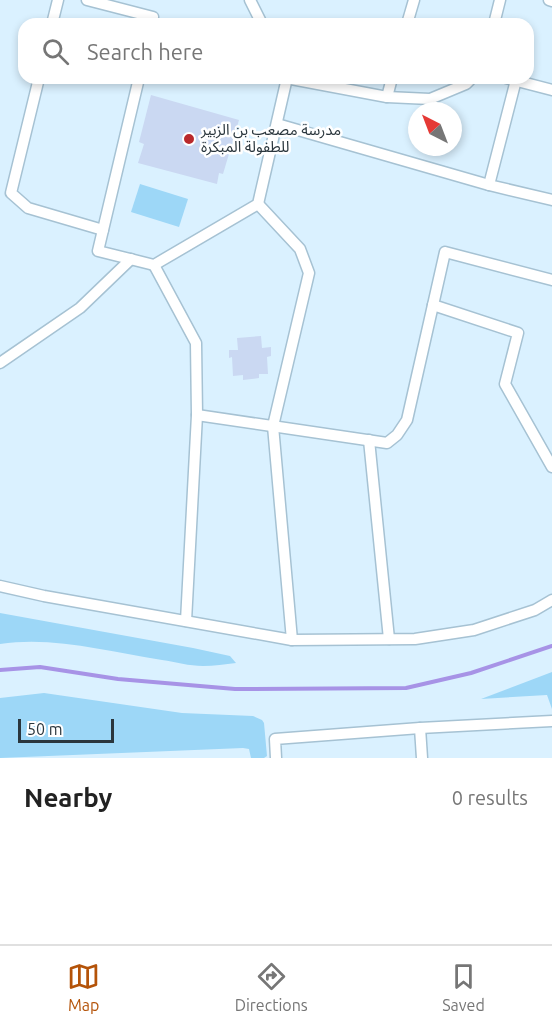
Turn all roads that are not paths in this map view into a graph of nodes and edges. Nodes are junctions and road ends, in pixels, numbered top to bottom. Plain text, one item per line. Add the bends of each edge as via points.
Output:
1 (58, 0) edge
2 (87, 0) edge
3 (250, 0) edge
4 (414, 0) edge
5 (500, 0) edge
6 (54, 18) edge
7 (153, 18) edge
8 (259, 18) edge
9 (409, 18) edge
10 (496, 18) edge
11 (38, 84) edge
12 (138, 84) edge
13 (285, 84) edge
14 (318, 84) edge
15 (390, 84) edge
16 (466, 84) edge
17 (510, 84) edge
18 (530, 84) edge
19 (552, 90) edge
20 (387, 97) junction
21 (277, 124) junction
22 (489, 185) junction
23 (552, 200) edge
24 (258, 204) junction
25 (103, 230) junction
26 (131, 259) junction
27 (154, 265) junction
28 (552, 280) edge
29 (433, 305) junction
30 (0, 363) edge
31 (197, 415) junction
32 (273, 426) junction
33 (369, 440) junction
34 (552, 467) edge
35 (0, 586) edge
36 (552, 600) edge
37 (186, 621) junction
38 (388, 639) junction
39 (292, 640) junction
40 (552, 721) edge
41 (420, 728) junction
42 (276, 758) edge
43 (422, 758) edge

1 - 6 street
2 - 7 street
3 - 8 street
4 - 9 street
5 - 10 street
11 - 25 street via 11,193 28,208
12 - 25 street
13 - 21 street
14 - 20 street
15 - 20 street
16 - 20 street via 430,99
17 - 22 street
18 - 19 street
21 - 22 street
21 - 24 street
22 - 23 street
24 - 27 street
24 - 32 street via 300,249 309,273
25 - 26 street via 98,250
26 - 27 street
26 - 30 street via 80,308
27 - 31 street via 196,343
28 - 29 street via 446,252
29 - 33 street via 407,420 387,442
29 - 34 street via 518,333 505,384
31 - 32 street
31 - 37 street
32 - 33 street
32 - 39 street
33 - 38 street
35 - 37 street
36 - 38 street via 535,610 474,630
37 - 39 street
38 - 39 street
40 - 41 street
41 - 42 street via 275,740
41 - 43 street

